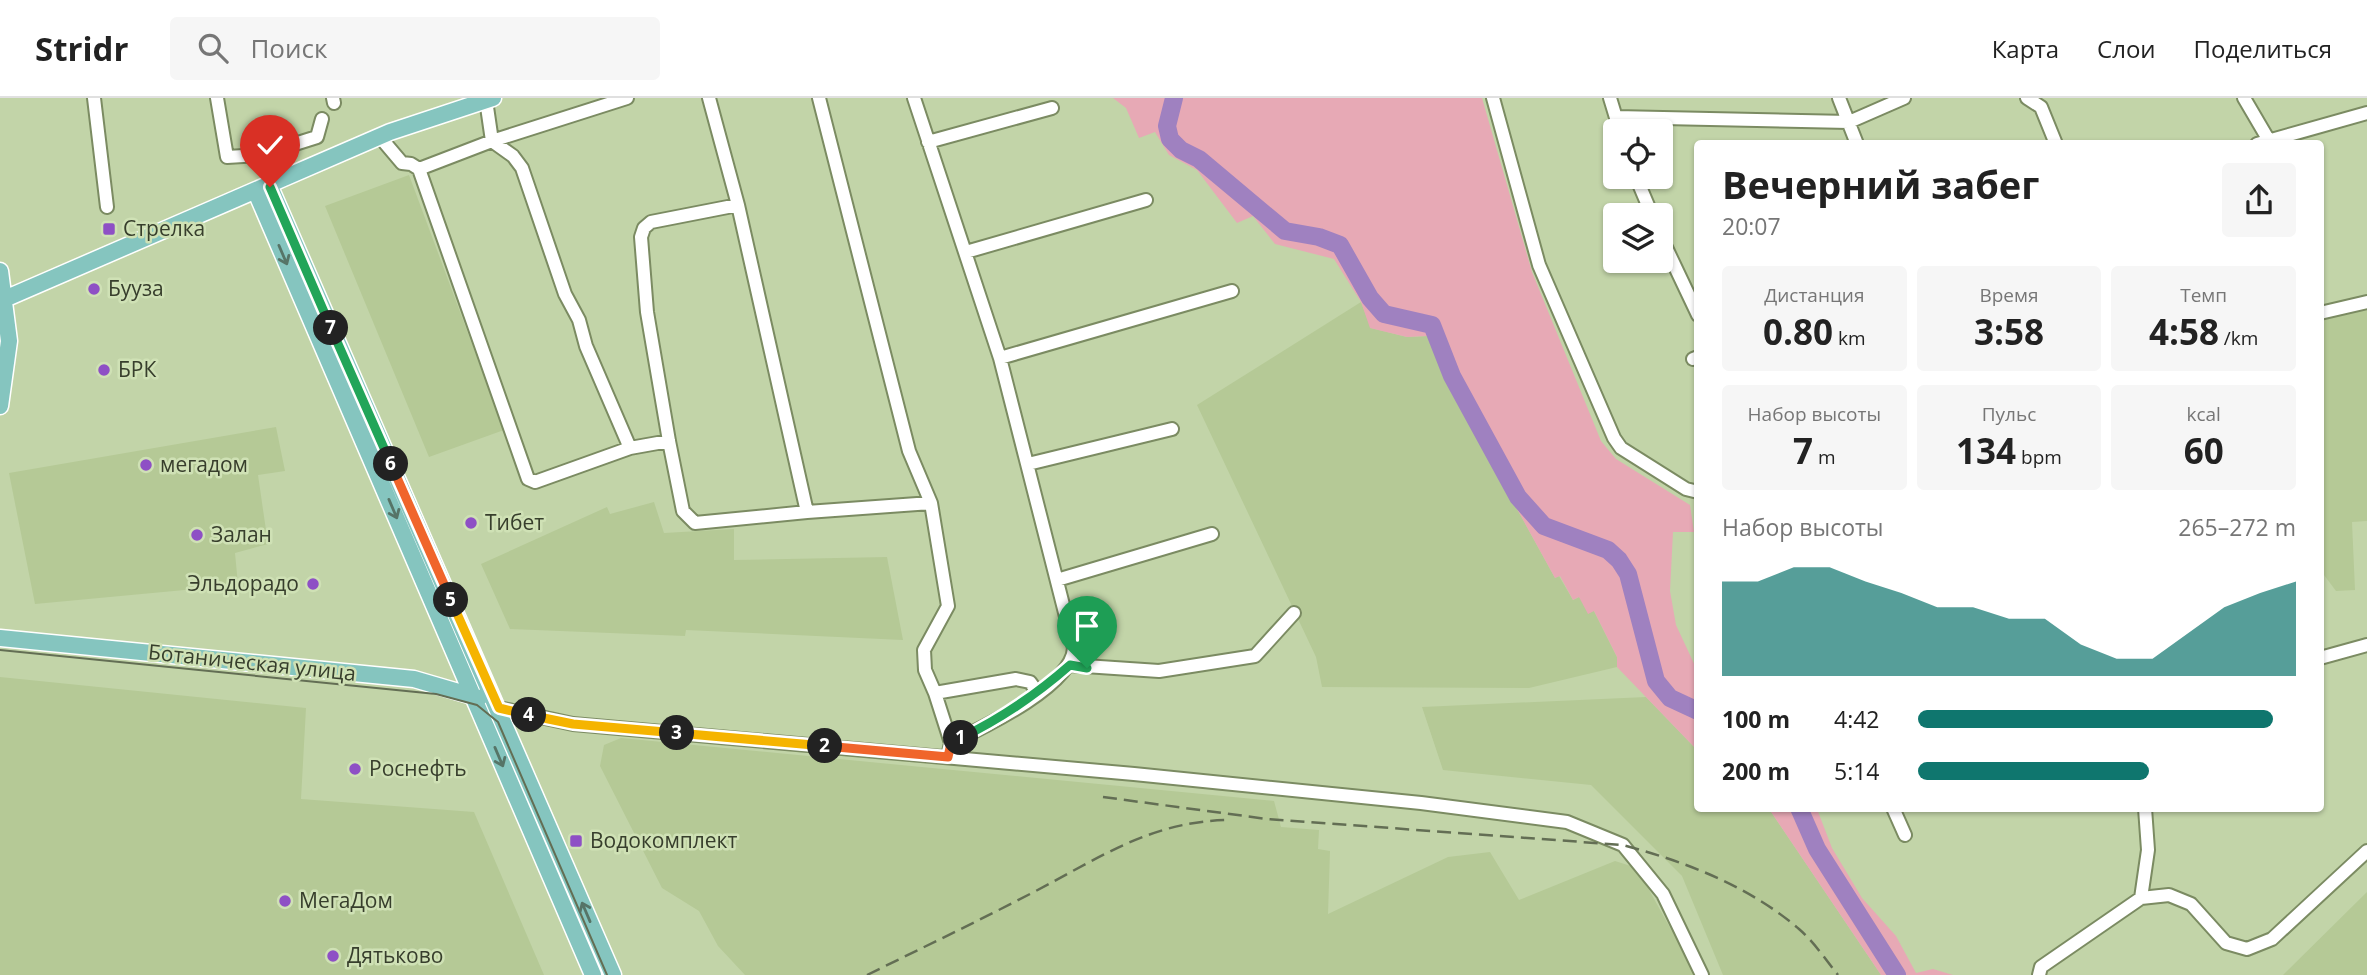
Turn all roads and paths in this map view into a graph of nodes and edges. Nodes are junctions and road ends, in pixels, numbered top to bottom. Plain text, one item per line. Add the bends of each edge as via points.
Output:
1 (94, 98) edge
2 (217, 98) edge
3 (627, 98) edge
4 (709, 98) edge
5 (819, 98) edge
6 (914, 98) edge
7 (1493, 98) edge
8 (1610, 98) edge
9 (1839, 98) edge
10 (1904, 98) edge
11 (2027, 98) edge
12 (2244, 98) edge
13 (489, 99) edge
14 (1052, 108) dead end
15 (2367, 113) edge
16 (1616, 117) joint
17 (322, 119) dead end
18 (1849, 122) junction
19 (380, 137) junction
20 (1856, 140) edge
21 (2054, 140) edge
22 (2265, 140) edge
23 (2276, 140) edge
24 (492, 141) junction
25 (928, 142) junction
26 (419, 169) junction
27 (263, 189) junction
28 (1146, 200) dead end
29 (738, 205) junction
30 (107, 207) dead end
31 (966, 252) junction
32 (1673, 262) edge
33 (0, 271) edge
34 (1232, 291) dead end
35 (1, 300) edge
36 (2367, 302) edge
37 (1694, 307) edge
38 (2324, 312) edge
39 (1000, 358) junction
40 (0, 406) edge
41 (1172, 429) dead end
42 (669, 441) junction
43 (630, 448) junction
44 (1028, 464) junction
45 (1694, 492) edge
46 (931, 503) junction
47 (807, 512) junction
48 (1212, 534) dead end
49 (1057, 580) junction
50 (1294, 613) dead end
51 (0, 638) edge
52 (2367, 645) edge
53 (2324, 656) edge
54 (1070, 665) junction
55 (935, 692) junction
56 (1038, 693) junction
57 (473, 694) junction
58 (499, 708) junction
59 (951, 743) junction
60 (948, 757) junction
61 (1896, 812) edge
62 (2145, 812) edge
63 (1905, 835) dead end
64 (2367, 851) edge
65 (2141, 898) junction
66 (593, 975) edge
67 (613, 975) edge
68 (1702, 975) edge
69 (2039, 975) edge

1 - 30 street
2 - 17 street via 224,155 231,158 260,155 317,137
3 - 24 street
4 - 29 street
5 - 46 street via 909,451
6 - 25 street
7 - 45 street via 1539,265 1614,438 1621,448
8 - 16 street
9 - 18 street
10 - 18 street
11 - 21 street via 2041,107
12 - 22 street
13 - 19 main road
13 - 24 street
14 - 25 street
15 - 23 street
16 - 18 street
18 - 20 street
19 - 26 street via 402,163
19 - 27 main road
24 - 26 street
24 - 43 street via 522,168 565,294
25 - 31 street
26 - 43 street via 528,479 535,482
27 - 35 main road
27 -> 57 main road
27 - 58 main road
28 - 31 street
29 - 42 street via 651,222 641,237 647,312
29 - 47 street
31 - 39 street
32 - 37 street
33 - 35 main road
34 - 39 street
35 - 40 main road via 9,341
36 - 38 street
39 - 44 street
41 - 44 street
42 - 43 street
42 - 47 street via 683,511 695,523
44 - 49 street
46 - 47 street
46 - 55 street via 948,606 924,650 925,670
48 - 49 street
49 - 54 street via 1074,648
50 - 54 street via 1255,656 1159,670
51 - 57 main road, Ботаническая улица via 414,679
52 - 53 street
54 - 56 street
55 - 56 street via 1016,679 1030,682
55 - 59 street
56 - 59 street
57 - 58 main road, Ботаническая улица
57 -> 66 main road
58 - 60 street via 573,724
67 -> 58 main road
59 - 60 street
60 - 68 street via 1421,803 1567,822 1623,845 1663,894
61 - 63 street
62 - 65 street via 2148,850
64 - 65 street via 2272,939 2247,949 2226,943 2191,904 2169,895
65 - 69 street via 2041,967

